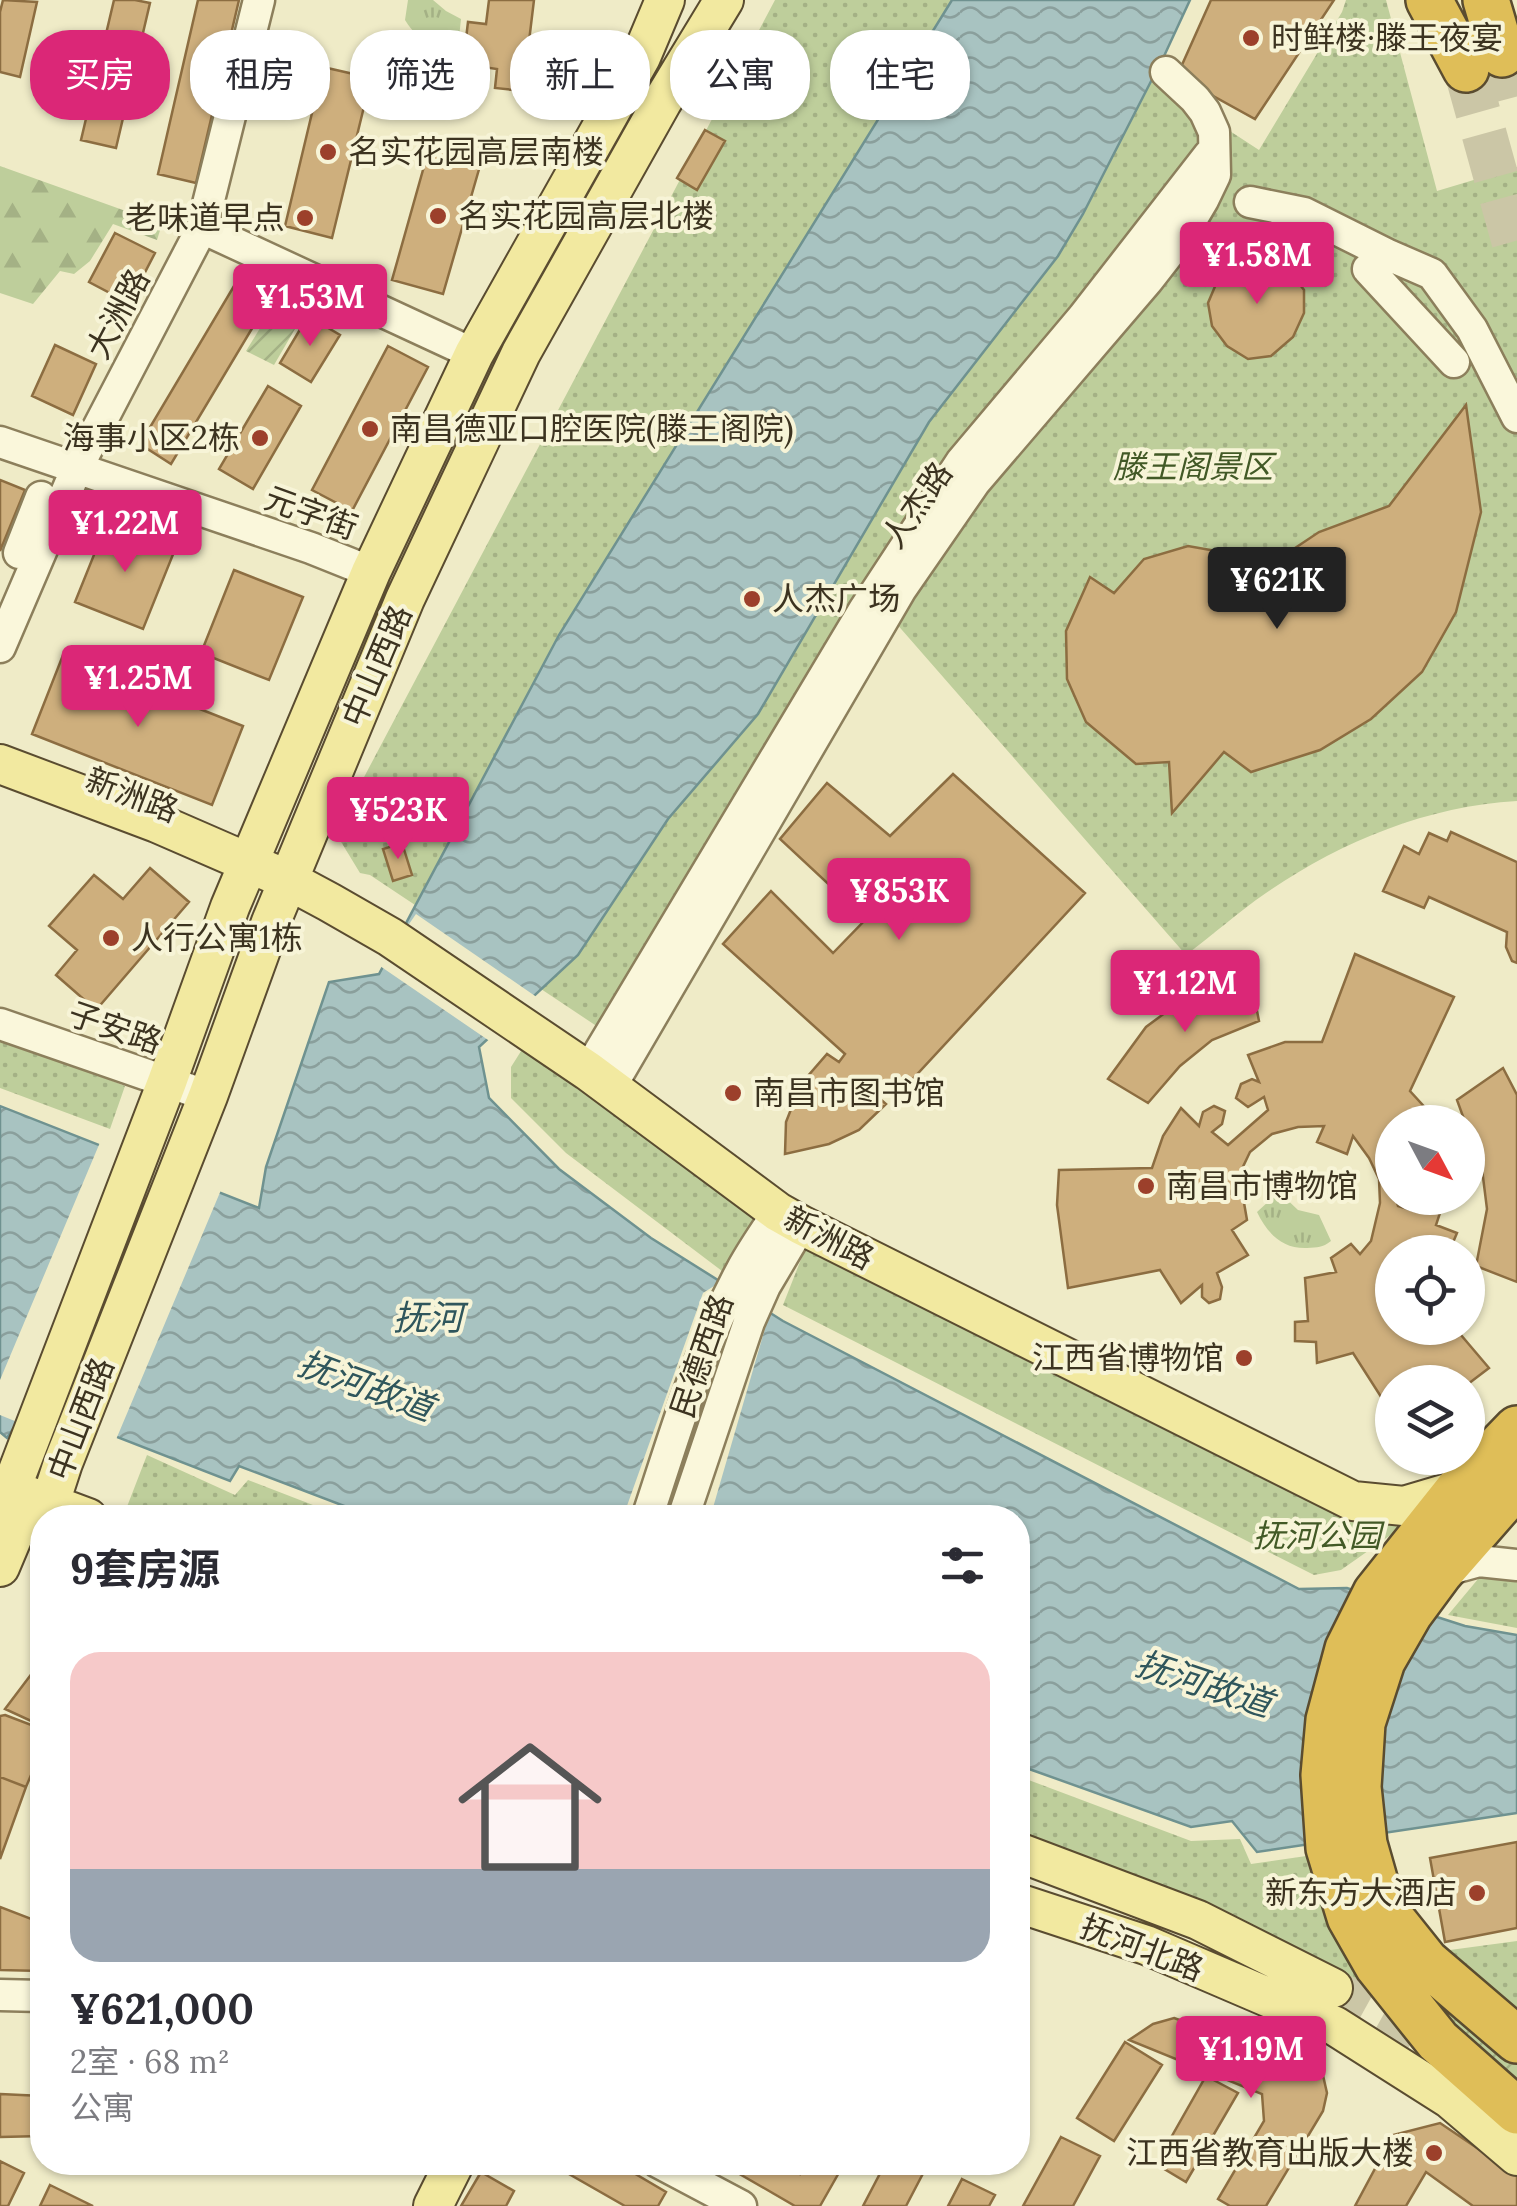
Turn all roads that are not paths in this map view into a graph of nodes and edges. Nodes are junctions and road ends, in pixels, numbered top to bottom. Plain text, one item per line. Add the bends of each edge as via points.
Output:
1 (259, 0) edge
2 (664, 0) edge
3 (701, 0) edge
4 (724, 0) edge
5 (1429, 0) edge
6 (1444, 0) edge
7 (1486, 0) edge
8 (1484, 61) junction
9 (1166, 72) dead end
10 (662, 102) junction
11 (1250, 202) dead end
12 (202, 228) junction
13 (1386, 254) junction
14 (474, 354) junction
15 (1454, 362) dead end
16 (1517, 417) edge
17 (0, 442) edge
18 (76, 470) junction
19 (41, 497) dead end
20 (371, 572) junction
21 (0, 602) edge
22 (0, 647) edge
23 (0, 743) edge
24 (0, 764) edge
25 (248, 862) junction
26 (288, 880) junction
27 (0, 1024) edge
28 (599, 1080) junction
29 (167, 1082) junction
30 (208, 1096) junction
31 (790, 1219) junction
32 (753, 1278) junction
33 (1517, 1429) edge
34 (1458, 1490) junction
35 (1511, 1491) edge
36 (652, 1505) edge
37 (688, 1505) edge
38 (20, 1512) edge
39 (1514, 1565) edge
40 (0, 1567) edge
41 (1440, 1572) junction
42 (1346, 1846) junction
43 (1030, 1857) edge
44 (1030, 1907) edge
45 (1334, 1988) tunnel mouth
46 (0, 1995) edge
47 (30, 1996) edge
48 (1517, 2040) edge
49 (1517, 2111) edge
50 (1517, 2156) edge
51 (448, 2175) edge
52 (683, 2175) edge
53 (433, 2206) edge
54 (741, 2206) edge

1 - 12 street, 大洲路
2 - 14 main road, 中山西路 via 641,57
3 - 10 main road
4 - 10 main road, 中山西路
5 - 8 highway
6 - 8 highway
7 - 8 highway
9 - 28 street, 人杰路 via 1205,112 1215,143 1215,175 1180,240 975,482 901,589
10 - 26 main road, 中山西路 via 521,352 406,599
11 - 13 street via 1304,213
12 - 14 street
12 - 18 street, 大洲路
13 - 15 street via 1368,269
13 - 16 street via 1432,274 1472,329
14 - 20 main road, 中山西路
17 - 18 street, 元字街
18 - 20 street, 元字街
18 - 22 street, 大洲路
19 - 21 street
20 - 25 main road, 中山西路
23 - 25 main road, 新洲路 via 237,836
24 - 25 main road, 新洲路
25 - 26 main road, 新洲路
25 - 29 main road, 中山西路
26 - 28 main road, 新洲路 via 390,937
26 - 30 main road, 中山西路
27 - 29 street, 子安路
28 - 31 main road, 新洲路
29 - 30 street, 子安路
29 - 38 main road, 中山西路 via 26,1448
30 - 38 main road, 中山西路 via 63,1464
31 - 32 street, 民德西路
31 - 34 main road, 新洲路 via 1353,1502 1404,1506
32 - 36 street via 699,1364
32 - 37 street, 民德西路 via 749,1322
33 - 34 highway
34 - 42 highway via 1376,1593 1348,1650 1329,1720 1324,1774
35 - 39 street via 1500,1521 1502,1547
35 - 41 highway
38 - 40 main road
39 - 41 street via 1479,1561
41 - 42 highway via 1382,1661 1362,1723
42 - 48 highway via 1426,1962
42 - 49 highway via 1350,1917 1378,1966 1438,2041
43 - 45 main road, 抚河北路 via 1198,1920
44 - 50 main road, 抚河北路 via 1146,1945 1335,2026 1450,2099
46 - 47 street
51 - 53 main road
52 - 54 street

